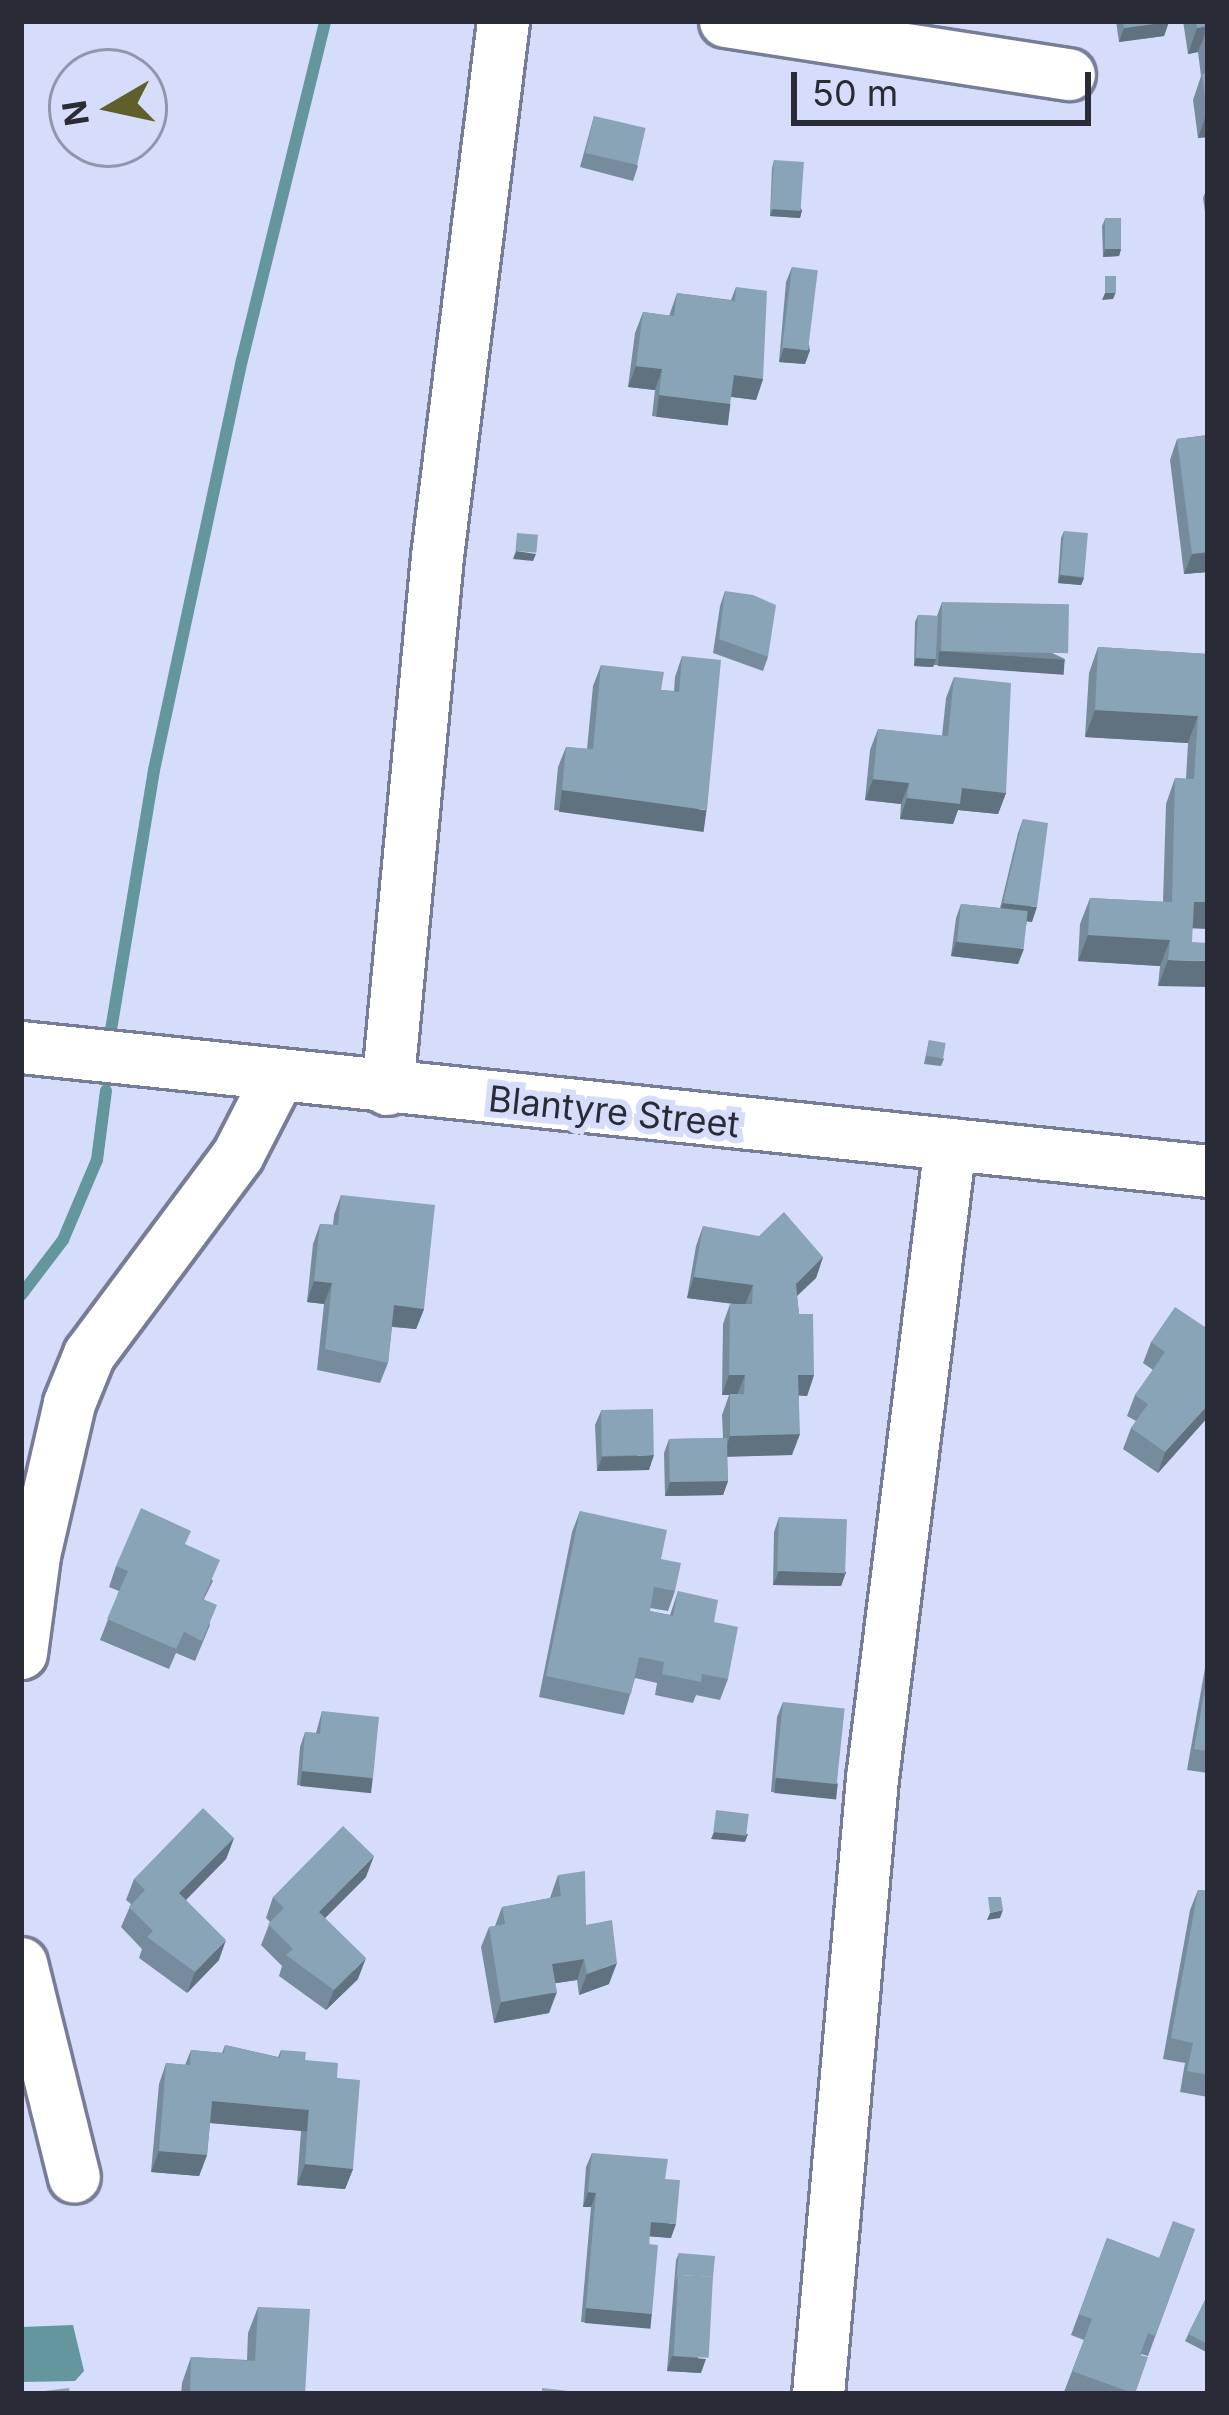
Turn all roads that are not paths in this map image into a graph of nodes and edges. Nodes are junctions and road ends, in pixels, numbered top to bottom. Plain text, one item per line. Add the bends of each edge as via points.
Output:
1 (503, 21) edge
2 (724, 21) edge
3 (1069, 74) dead end
4 (21, 1047) edge
5 (277, 1078) junction
6 (387, 1089) junction
7 (950, 1144) junction
8 (1208, 1171) edge
9 (21, 1653) edge
10 (21, 1963) edge
11 (74, 2177) dead end
12 (818, 2394) edge

1 - 6 street via 437,556
2 - 3 street
4 - 5 street, Blantyre Street
5 - 6 street, Blantyre Street
5 - 9 street via 238,1154 89,1354 69,1402 44,1511
6 - 7 street, Blantyre Street
7 - 8 street, Blantyre Street
7 - 12 street via 872,1778
10 - 11 street

